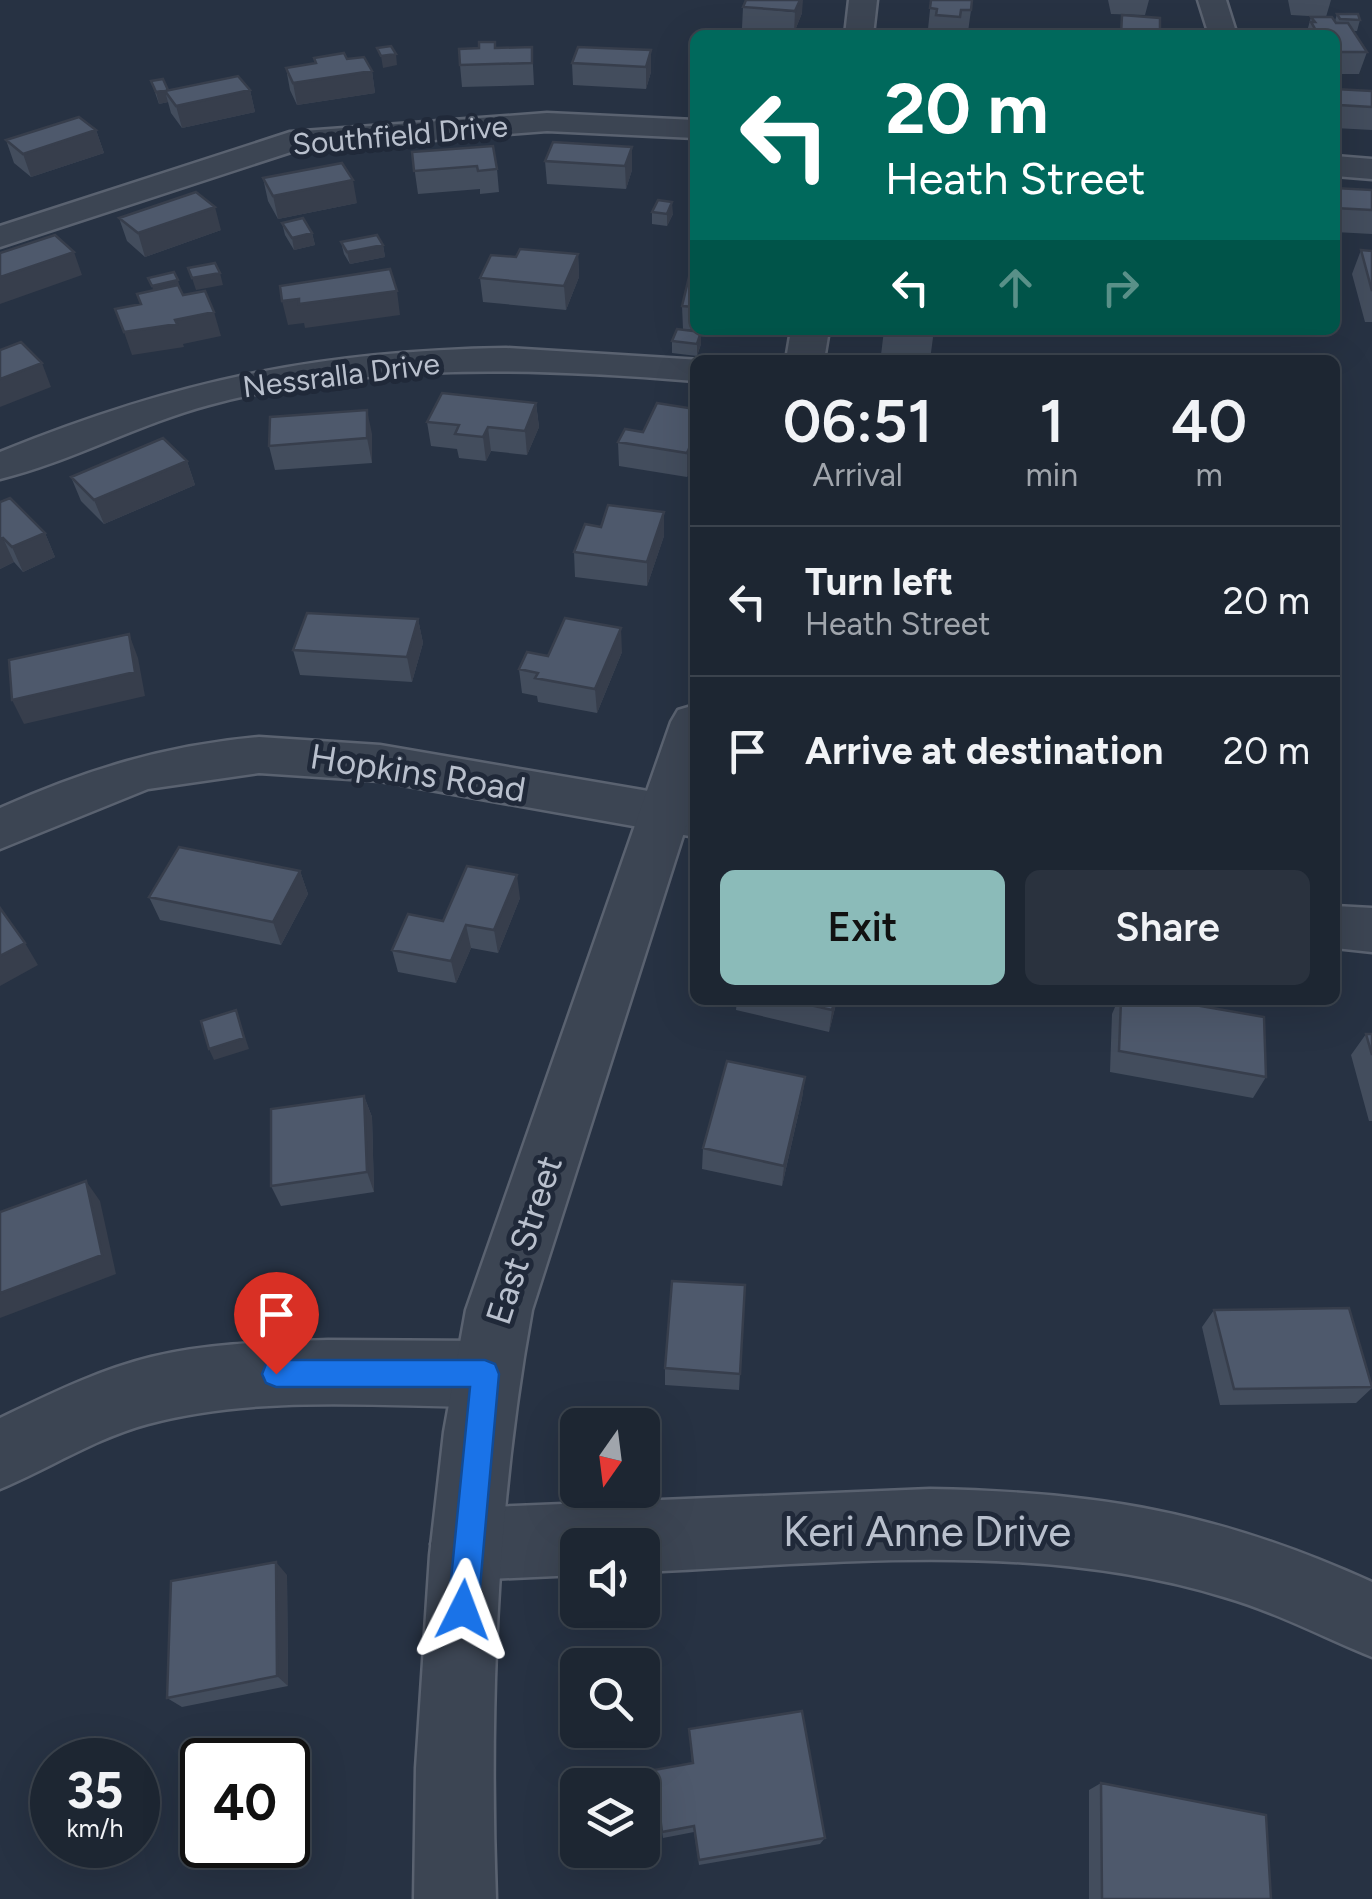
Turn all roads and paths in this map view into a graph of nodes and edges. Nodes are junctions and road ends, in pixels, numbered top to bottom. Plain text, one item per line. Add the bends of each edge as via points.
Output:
1 (864, 0) edge
2 (1212, 0) edge
3 (860, 30) edge
4 (1221, 30) edge
5 (690, 130) edge
6 (1340, 167) edge
7 (1372, 170) edge
8 (0, 237) edge
9 (690, 370) edge
10 (0, 467) edge
11 (690, 755) edge
12 (681, 815) edge
13 (0, 830) edge
14 (1340, 927) edge
15 (1372, 930) edge
16 (485, 1374) junction
17 (0, 1454) edge
18 (467, 1544) junction
19 (1372, 1620) edge
20 (455, 1899) edge

1 - 3 street
2 - 4 street
5 - 8 street, Southfield Drive via 547,122 290,142
6 - 7 street
9 - 10 street, Nessralla Drive via 464,360 327,370 197,396
11 - 12 street, East Street
12 - 13 street, Hopkins Road via 382,760 271,754 168,766 101,786
12 - 16 street, East Street via 499,1310
14 - 15 street
16 - 17 street via 276,1374 168,1386
16 - 18 street, East Street
18 - 19 street, Keri Anne Drive via 894,1524 1068,1528 1158,1541 1249,1566
18 - 20 street, East Street

